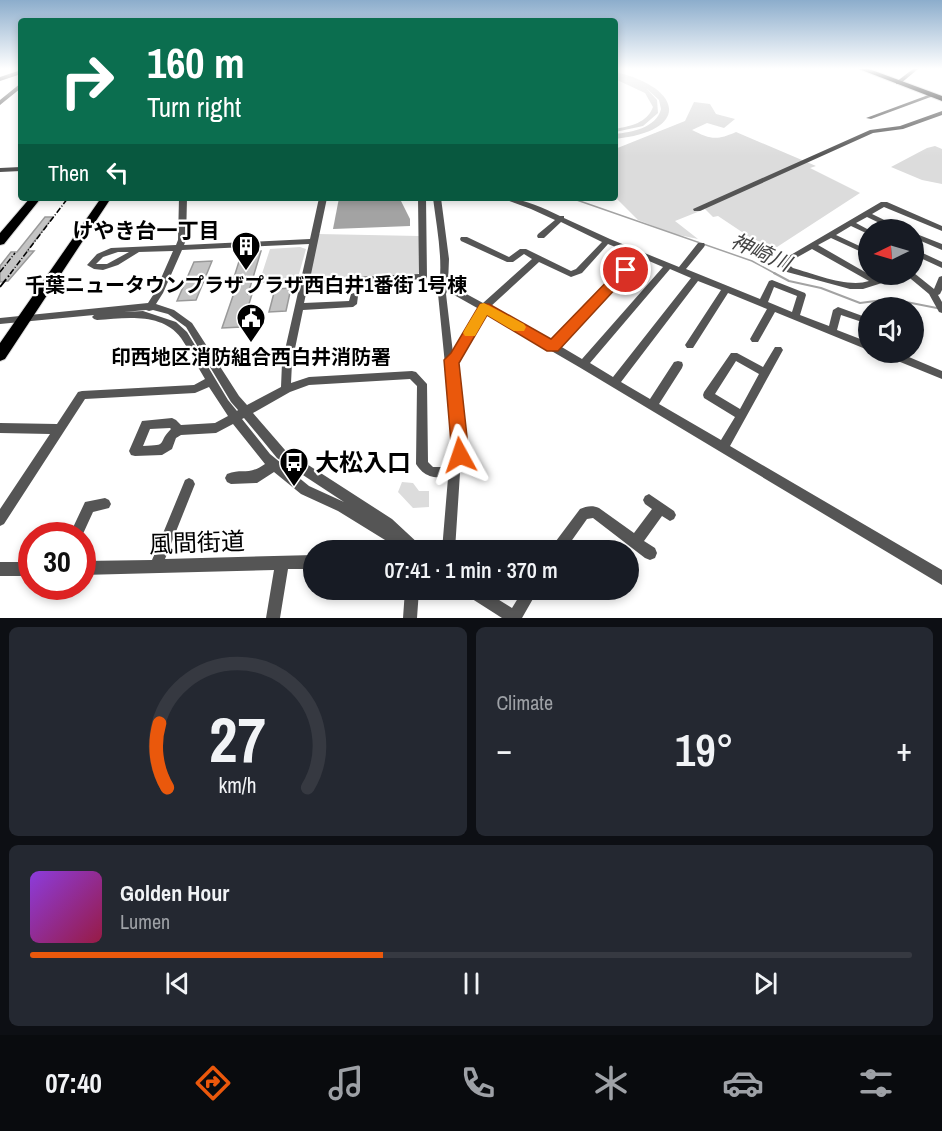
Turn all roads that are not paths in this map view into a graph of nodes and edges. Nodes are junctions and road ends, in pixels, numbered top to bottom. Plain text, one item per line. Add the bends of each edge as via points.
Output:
1 (925, 98) edge
2 (942, 113) edge
3 (869, 118) dead end
4 (4, 170) edge
5 (0, 178) edge
6 (33, 201) edge
7 (104, 201) edge
8 (183, 201) edge
9 (322, 201) edge
10 (422, 201) edge
11 (437, 201) edge
12 (513, 201) edge
13 (697, 209) dead end
14 (866, 214) junction
15 (561, 219) junction
16 (877, 219) edge
17 (850, 223) junction
18 (858, 227) edge
19 (942, 229) edge
20 (831, 235) junction
21 (541, 236) dead end
22 (464, 239) dead end
23 (924, 239) edge
24 (0, 241) edge
25 (313, 241) junction
26 (607, 241) junction
27 (701, 245) dead end
28 (812, 245) junction
29 (942, 247) edge
30 (179, 248) junction
31 (858, 248) edge
32 (137, 250) junction
33 (640, 255) junction
34 (924, 257) edge
35 (538, 258) junction
36 (942, 265) edge
37 (668, 266) junction
38 (680, 270) junction
39 (858, 271) edge
40 (697, 277) junction
41 (942, 279) edge
42 (304, 282) junction
43 (444, 285) junction
44 (865, 285) edge
45 (923, 285) edge
46 (726, 289) junction
47 (932, 292) junction
48 (354, 296) dead end
49 (768, 305) junction
50 (299, 307) junction
51 (484, 308) junction
52 (147, 310) junction
53 (942, 310) edge
54 (795, 316) junction
55 (858, 317) edge
56 (21, 320) junction
57 (0, 321) edge
58 (832, 331) junction
59 (755, 339) dead end
60 (858, 342) edge
61 (690, 345) dead end
62 (553, 347) junction
63 (778, 350) dead end
64 (0, 355) edge
65 (451, 360) junction
66 (914, 363) edge
67 (583, 364) junction
68 (678, 365) dead end
69 (764, 372) junction
70 (942, 375) edge
71 (211, 381) junction
72 (614, 382) junction
73 (286, 389) junction
74 (652, 405) junction
75 (241, 415) junction
76 (741, 415) junction
77 (0, 428) edge
78 (60, 429) junction
79 (179, 430) dead end
80 (723, 448) junction
81 (274, 465) junction
82 (454, 473) junction
83 (231, 478) dead end
84 (189, 484) dead end
85 (649, 500) dead end
86 (105, 504) dead end
87 (0, 520) edge
88 (82, 522) edge
89 (398, 540) edge
90 (405, 540) edge
91 (450, 540) edge
92 (565, 540) edge
93 (633, 540) edge
94 (638, 540) edge
95 (639, 544) edge
96 (650, 553) dead end
97 (282, 562) junction
98 (303, 562) edge
99 (156, 566) junction
100 (96, 568) edge
101 (0, 569) edge
102 (18, 569) edge
103 (942, 578) edge
104 (411, 600) edge
105 (486, 600) edge
106 (525, 600) edge
107 (273, 618) edge
108 (410, 618) edge
109 (514, 618) edge

1 - 3 street
2 - 13 street via 901,128 872,131
4 - 5 street
6 - 24 highway
7 - 56 highway
8 - 30 street
9 - 25 street
10 - 42 street via 423,277
11 - 43 street
12 - 15 street
14 - 16 street
14 - 17 street
14 - 19 street via 884,204
15 - 21 street
15 - 26 street
17 - 18 street
17 - 20 street
20 - 28 street
20 - 31 street
22 - 35 street via 510,260 523,251
23 - 29 street
25 - 30 street
25 - 42 street
26 - 33 street
26 - 35 street via 579,271 571,274
27 - 38 street
28 - 39 street
28 - 44 street via 781,263 790,270 850,286
30 - 32 street
30 - 52 street
32 - 32 street via 104,267 91,265 104,252
33 - 37 street
33 - 62 street
34 - 36 street
35 - 51 street
37 - 38 street
37 - 67 street
38 - 40 street
40 - 46 street
40 - 72 street
41 - 47 street via 937,292
42 - 50 street
43 - 51 street
43 - 65 street
45 - 47 street
46 - 49 street
46 - 61 street
47 - 53 street
48 - 50 street via 353,304
49 - 54 street
49 - 54 street via 772,283 802,296
49 - 59 street
50 - 73 street via 287,363
51 - 62 street
51 - 65 street
52 - 56 street
52 - 71 street via 180,330
52 - 75 street via 171,312 189,325
54 - 58 street
55 - 58 street via 838,310
56 - 57 street
56 - 64 highway
58 - 60 street
62 - 67 street
63 - 69 street
65 - 82 street via 460,455
66 - 70 street
67 - 72 street
68 - 74 street
69 - 76 street
69 - 76 street via 734,356 708,395
71 - 75 street
71 - 78 street via 195,389 82,395
72 - 74 street
73 - 75 street
73 - 82 street via 309,381 412,375 422,384 422,464 431,472
74 - 80 street
75 - 79 street via 216,428
75 - 81 street
75 - 90 street via 281,454 388,523
76 - 80 street
77 - 78 street
78 - 87 street
80 - 103 street
81 - 83 street via 257,477
81 - 89 street via 305,490
82 - 91 street
84 - 99 street
85 - 94 street via 665,511
86 - 88 street via 89,506
92 - 93 street via 585,513 595,512
95 - 96 street
97 - 98 street, 風間街道
97 - 99 street, 風間街道
97 - 107 street
99 - 100 street, 風間街道
101 - 102 street
104 - 108 street
105 - 109 street
106 - 109 street

